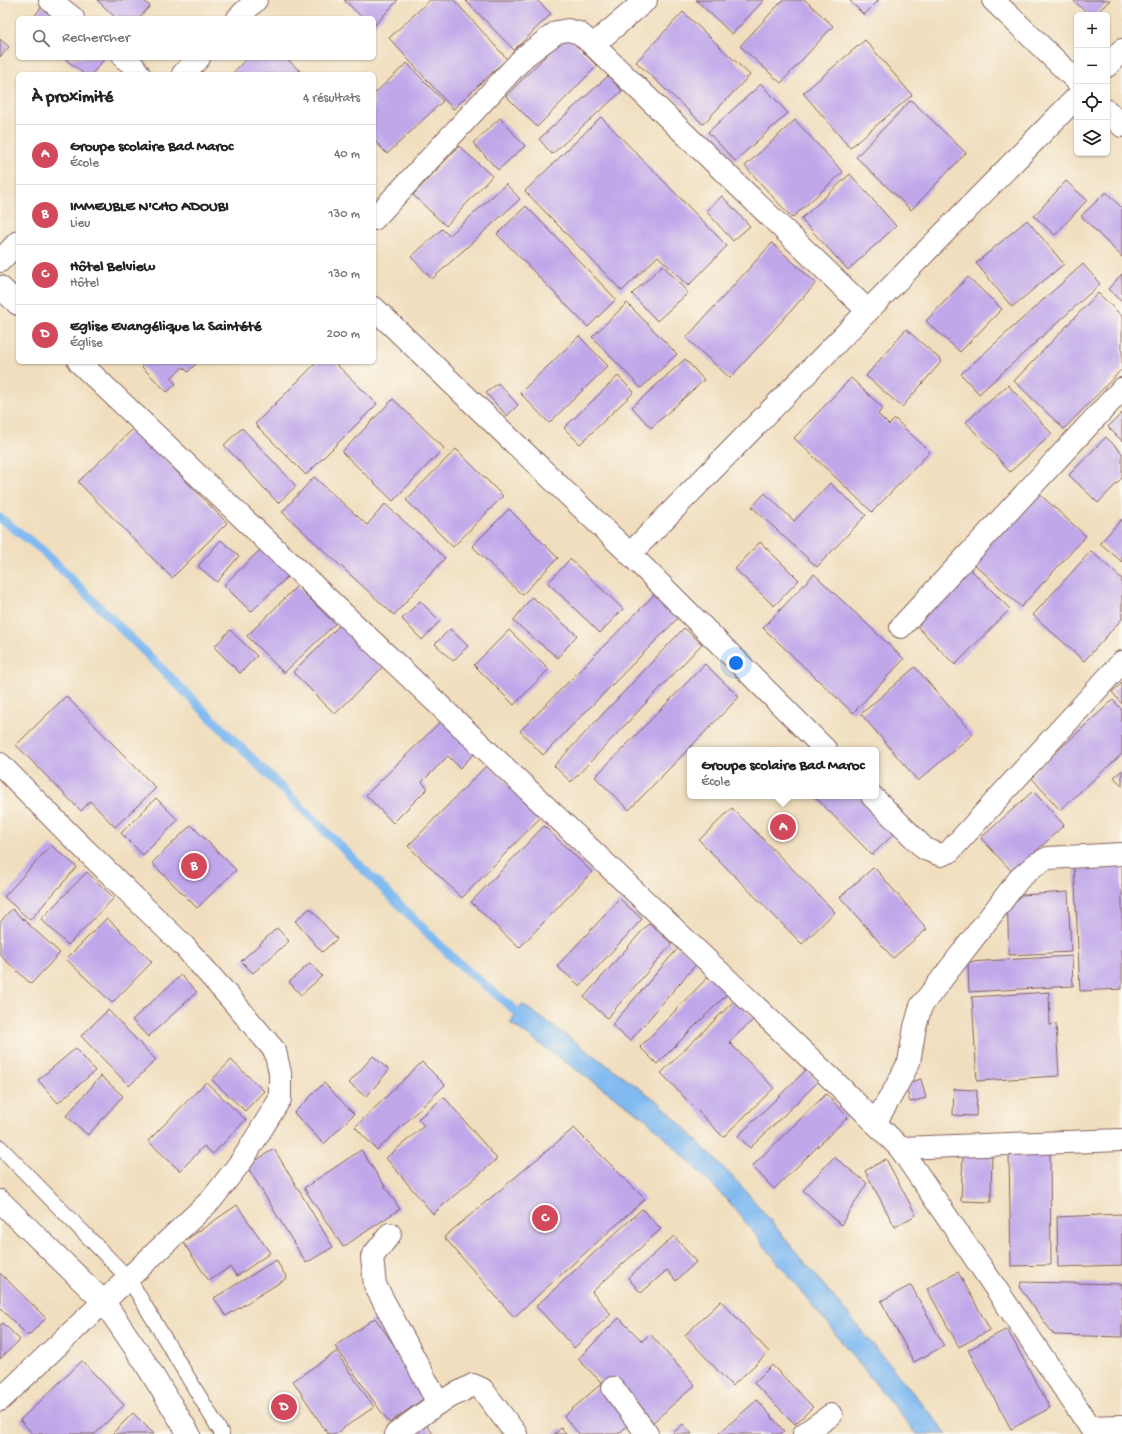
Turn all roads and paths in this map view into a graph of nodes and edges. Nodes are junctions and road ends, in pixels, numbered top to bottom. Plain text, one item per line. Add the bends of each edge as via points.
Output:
1 (50, 0) edge
2 (256, 0) edge
3 (646, 0) edge
4 (993, 0) edge
5 (70, 16) edge
6 (240, 16) edge
7 (593, 45) junction
8 (1122, 50) edge
9 (127, 60) edge
10 (197, 60) edge
11 (1110, 63) edge
12 (138, 72) edge
13 (185, 72) edge
14 (1074, 78) edge
15 (1074, 99) edge
16 (1110, 114) edge
17 (1122, 126) edge
18 (376, 217) edge
19 (16, 244) edge
20 (0, 261) edge
21 (0, 287) edge
22 (16, 302) edge
23 (376, 310) edge
24 (868, 310) junction
25 (81, 364) edge
26 (1122, 389) edge
27 (630, 554) junction
28 (901, 627) dead end
29 (1122, 662) edge
30 (823, 747) edge
31 (0, 764) edge
32 (875, 799) edge
33 (1122, 854) edge
34 (875, 1123) junction
35 (1122, 1140) edge
36 (0, 1147) edge
37 (900, 1148) junction
38 (0, 1201) edge
39 (390, 1234) dead end
40 (129, 1279) junction
41 (104, 1302) junction
42 (613, 1388) dead end
43 (0, 1400) edge
44 (438, 1404) junction
45 (831, 1415) dead end
46 (1122, 1426) edge
47 (1093, 1431) edge
48 (189, 1434) edge
49 (222, 1434) edge
50 (396, 1434) edge
51 (516, 1434) edge
52 (647, 1434) edge
53 (804, 1434) edge

1 - 5 street
2 - 6 street
3 - 7 street
4 - 14 street
7 - 18 street via 579,33 568,30 557,32 525,56
7 - 24 street
8 - 11 street
9 - 12 street
10 - 13 street
15 - 24 street
16 - 17 street
19 - 20 street
21 - 22 street
23 - 27 street
24 - 27 street
25 - 34 street
26 - 28 street
27 - 30 street
29 - 32 street via 949,852 941,855 925,849
31 - 40 street via 184,946 275,1051 280,1074 280,1099 243,1159 212,1199
33 - 34 street via 1048,858 1019,879 921,1006 908,1062
34 - 37 street
35 - 37 street
36 - 40 lane
37 - 47 street
38 - 41 street
39 - 44 street via 372,1257 375,1285
40 - 41 street
40 - 49 lane
41 - 43 street
41 - 48 street
42 - 52 street
44 - 50 street
44 - 51 street via 473,1385 482,1389
45 - 53 street
46 - 47 street

